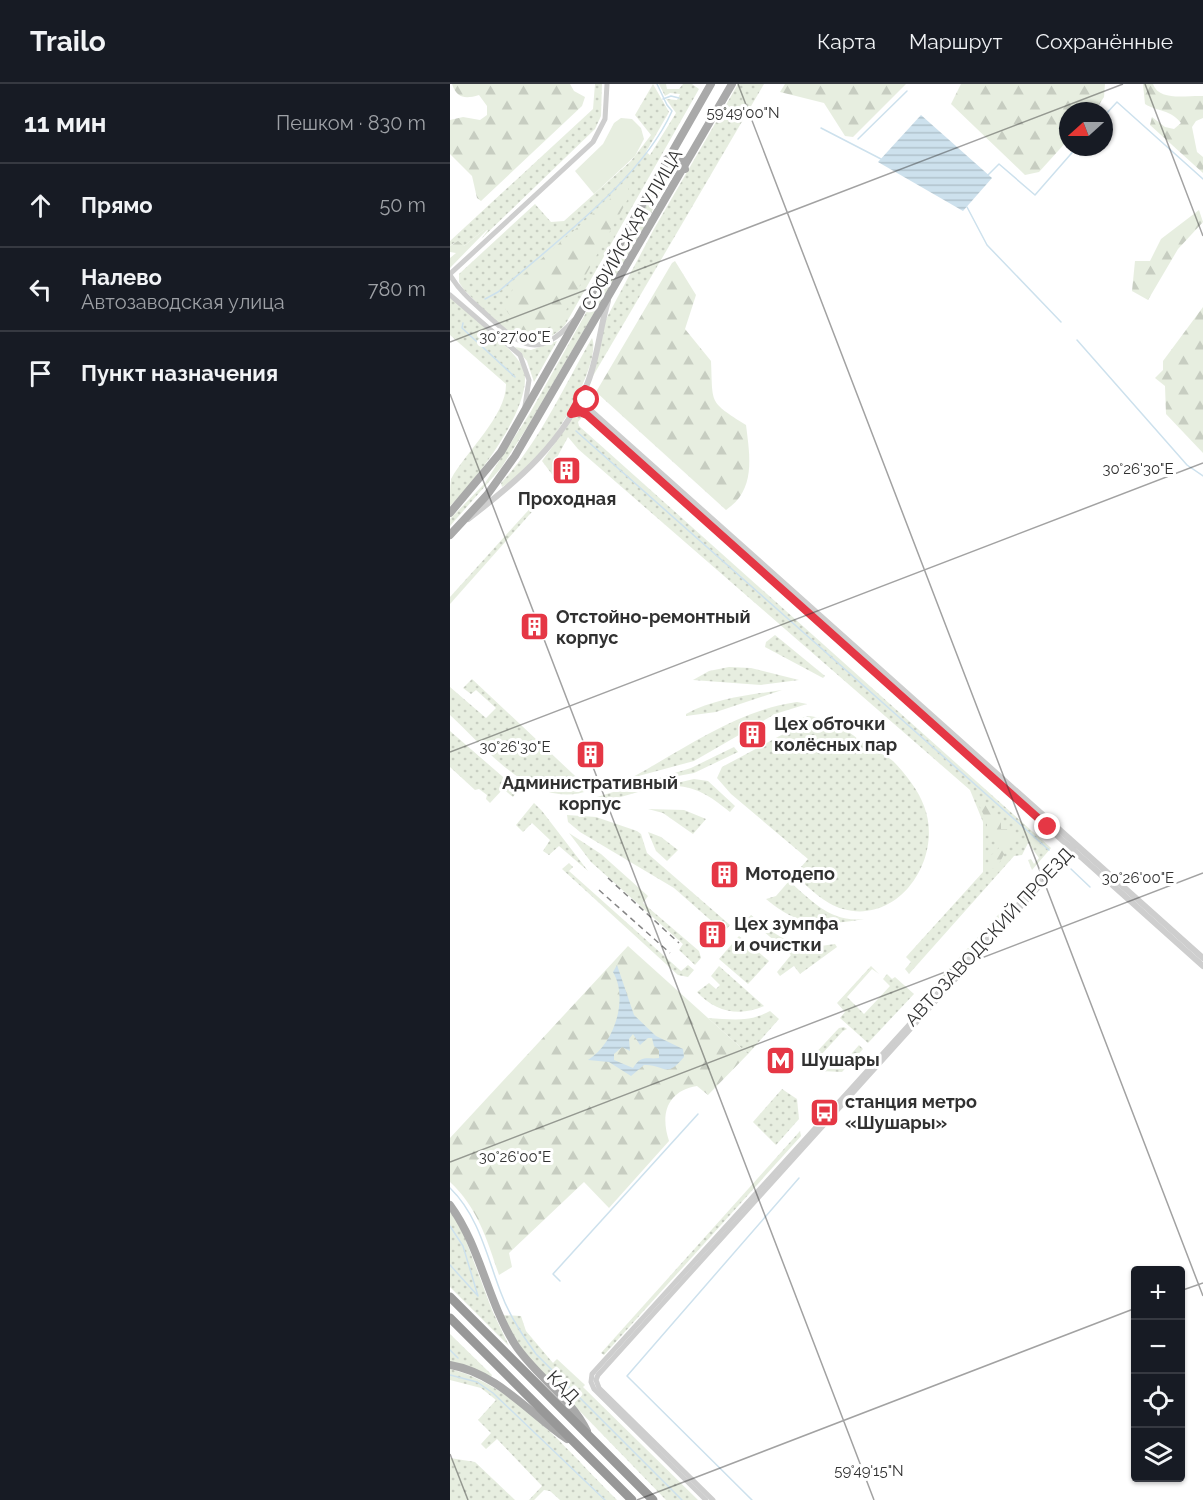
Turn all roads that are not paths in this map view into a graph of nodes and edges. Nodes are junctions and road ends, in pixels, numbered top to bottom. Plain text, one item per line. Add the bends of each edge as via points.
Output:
1 (607, 84) edge
2 (711, 84) edge
3 (732, 84) edge
4 (667, 159) junction
5 (685, 169) junction
6 (450, 274) edge
7 (450, 295) edge
8 (609, 300) junction
9 (581, 312) junction
10 (585, 389) junction
11 (571, 414) junction
12 (522, 417) junction
13 (450, 513) edge
14 (460, 525) junction
15 (450, 535) edge
16 (1073, 846) junction
17 (1203, 958) edge
18 (1203, 966) edge
19 (450, 1205) edge
20 (450, 1297) edge
21 (450, 1318) edge
22 (450, 1365) edge
23 (590, 1438) junction
24 (579, 1447) junction
25 (632, 1500) edge
26 (652, 1500) edge
27 (706, 1500) edge
28 (713, 1500) edge

1 - 6 street via 605,119 592,142
2 - 4 main road, СОФИЙСКАЯ УЛИЦА
3 - 5 main road, СОФИЙСКАЯ УЛИЦА
4 - 5 main road via 677,155
4 - 9 main road, СОФИЙСКАЯ УЛИЦА
5 - 8 main road, СОФИЙСКАЯ УЛИЦА
6 - 9 street via 462,293 520,343 549,340
7 - 12 street via 520,355 529,386
8 - 10 street
8 - 14 main road, СОФИЙСКАЯ УЛИЦА via 515,456
9 - 12 main road, СОФИЙСКАЯ УЛИЦА
10 - 11 street
10 - 16 street via 591,411
11 - 14 street via 533,467
11 - 16 street via 587,415
12 - 13 main road, СОФИЙСКАЯ УЛИЦА via 478,483
14 - 15 main road, СОФИЙСКАЯ УЛИЦА
16 - 17 street
16 - 18 street
16 - 27 street, АВТОЗАВОДСКИЙ ПРОЕЗД via 592,1374 594,1389
16 - 28 street, АВТОЗАВОДСКИЙ ПРОЕЗД via 598,1375 597,1384 603,1392
19 - 23 main road via 471,1242 513,1340 579,1416
20 - 23 highway, КАД
21 - 24 highway, КАД
22 - 24 main road via 498,1385
23 - 26 highway, КАД
24 - 25 highway, КАД

